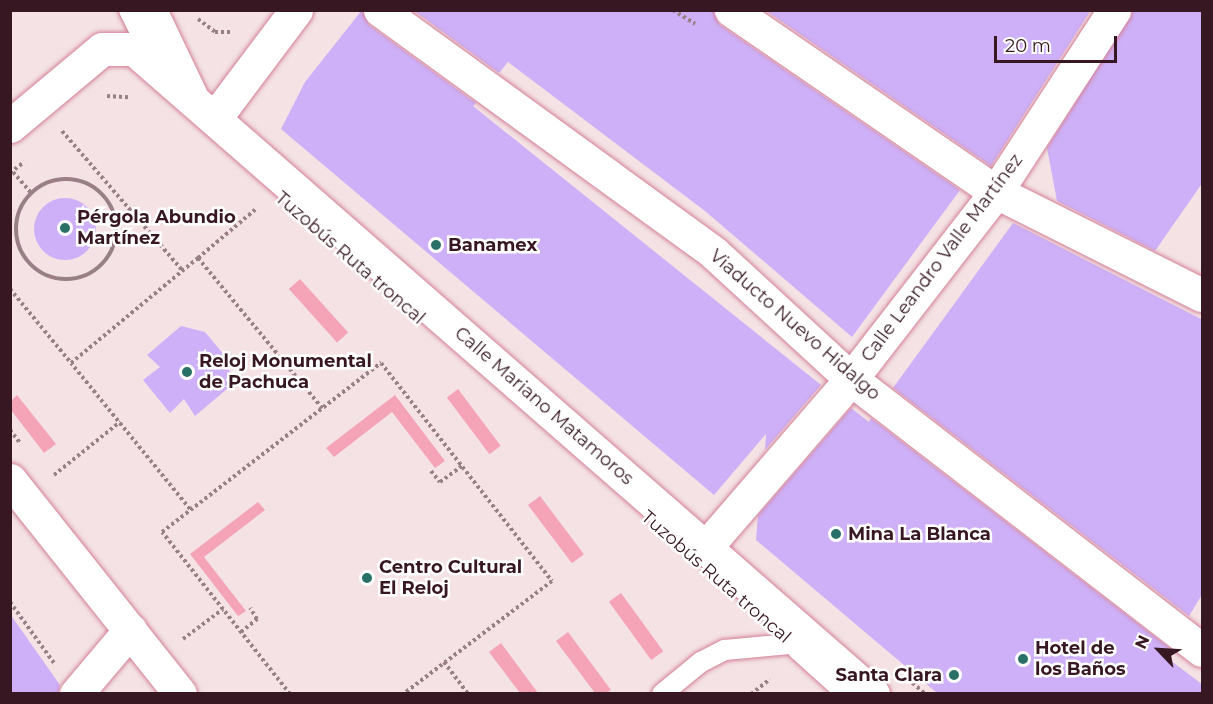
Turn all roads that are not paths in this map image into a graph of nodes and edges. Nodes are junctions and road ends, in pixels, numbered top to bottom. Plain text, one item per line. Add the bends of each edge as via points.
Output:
1 (129, 10) edge
2 (150, 10) edge
3 (296, 10) edge
4 (380, 10) edge
5 (731, 10) edge
6 (1114, 10) edge
7 (160, 71) junction
8 (204, 109) junction
9 (10, 126) edge
10 (996, 192) junction
11 (1203, 295) edge
12 (851, 379) junction
13 (10, 463) edge
14 (10, 480) edge
15 (706, 547) junction
16 (130, 630) junction
17 (802, 642) junction
18 (1203, 650) edge
19 (67, 681) edge
20 (180, 693) edge
21 (193, 693) edge
22 (662, 693) edge
23 (847, 693) edge
24 (873, 693) edge

1 - 7 lane, Tuzobús Ruta troncal
2 - 8 street
3 - 8 street
4 - 12 street, Viaducto Nuevo Hidalgo via 714,253
5 - 10 street
6 - 10 street, Calle Leandro Valle Martínez
7 - 8 street, Calle Mariano Matamoros
7 - 9 street, Calle Mariano Matamoros via 134,49 102,49
7 - 17 lane, Tuzobús Ruta troncal via 180,110
8 - 15 street, Calle Mariano Matamoros
10 - 11 street
10 - 12 street, Calle Leandro Valle Martínez
12 - 15 street, Calle Leandro Valle Martínez
12 - 18 street, Viaducto Nuevo Hidalgo
13 - 21 lane
14 - 16 street
15 - 17 street, Calle Mariano Matamoros
16 - 19 street
16 - 20 street
17 - 22 lane via 725,650 701,662
17 - 23 lane, Tuzobús Ruta troncal
17 - 24 street, Calle Mariano Matamoros

